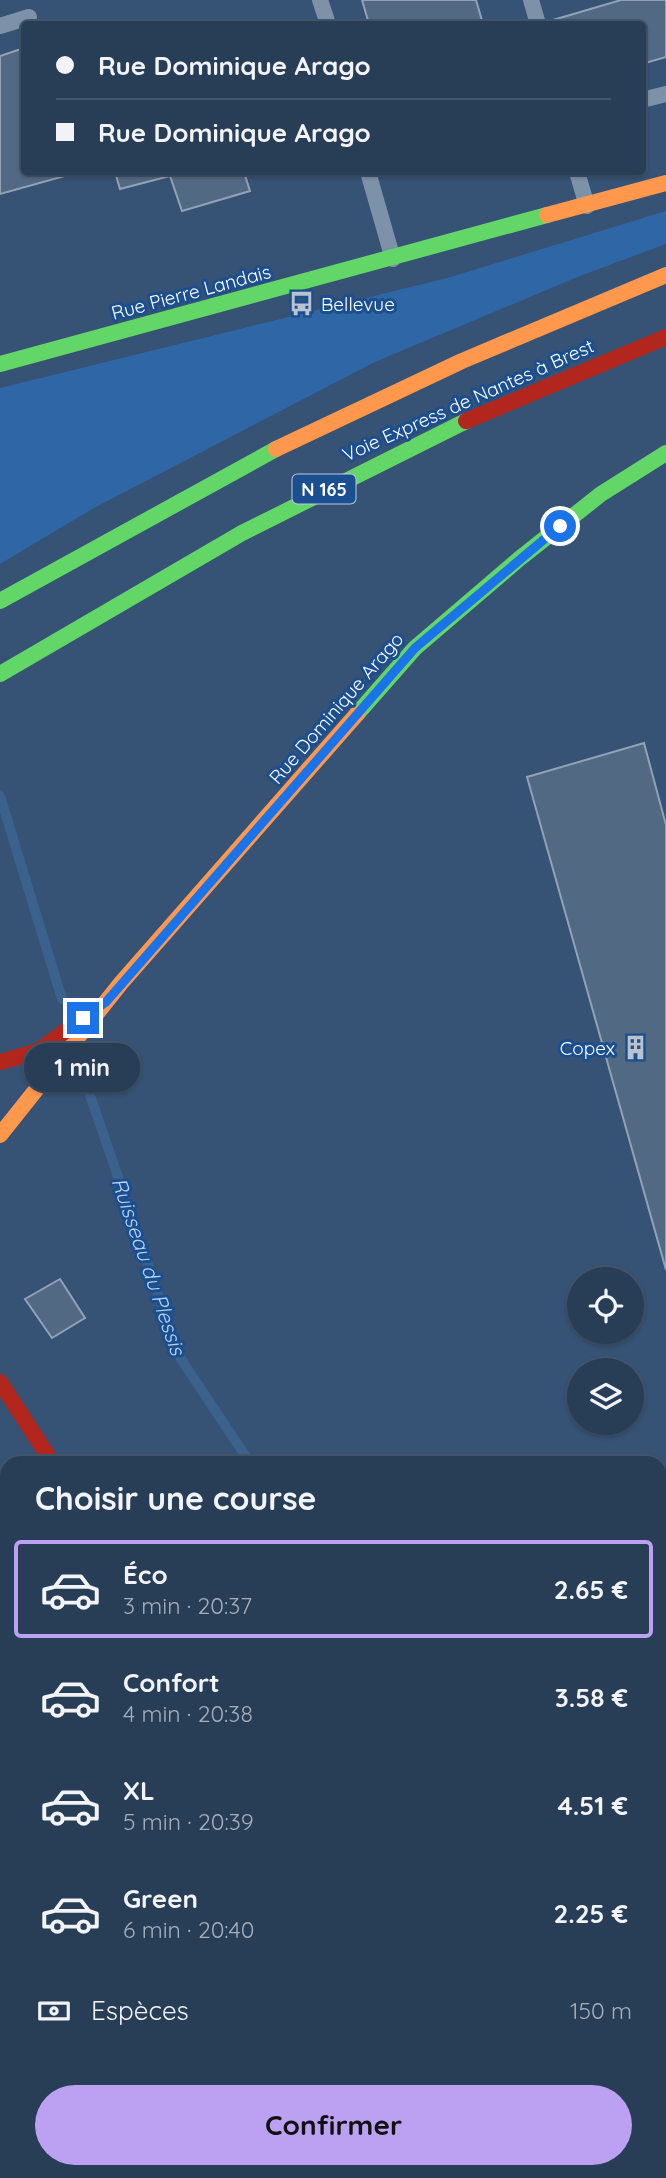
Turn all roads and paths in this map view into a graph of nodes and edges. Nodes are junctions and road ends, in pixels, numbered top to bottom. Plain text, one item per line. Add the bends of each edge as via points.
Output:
1 (320, 0) edge
2 (531, 0) edge
3 (29, 17) dead end
4 (327, 21) edge
5 (537, 21) edge
6 (0, 26) edge
7 (666, 94) edge
8 (646, 99) edge
9 (369, 175) edge
10 (578, 175) edge
11 (666, 183) edge
12 (587, 206) junction
13 (393, 259) junction
14 (666, 275) edge
15 (666, 337) edge
16 (0, 364) edge
17 (666, 453) edge
18 (0, 601) edge
19 (0, 674) edge
20 (106, 1002) junction
21 (0, 1062) edge
22 (0, 1135) edge
23 (0, 1382) edge
24 (0, 1397) edge
25 (48, 1456) edge
26 (48, 1456) edge

1 - 4 lane
2 - 5 lane
3 - 6 lane
7 - 8 lane
9 - 13 lane
10 - 12 lane
11 - 12 main road, Rue Pierre Landais
12 - 13 main road, Rue Pierre Landais
13 - 16 main road, Rue Pierre Landais
14 - 18 main road, Voie Express de Nantes à Brest via 371,400 205,485
15 - 19 main road, Voie Express de Nantes à Brest / N 165 via 431,436 280,511
17 - 20 main road, Rue Dominique Arago via 591,502 415,648
20 - 21 main road, Rue Dominique Arago via 38,1051
20 - 22 main road, Rue Dominique Arago
23 - 25 main road
24 - 26 main road

